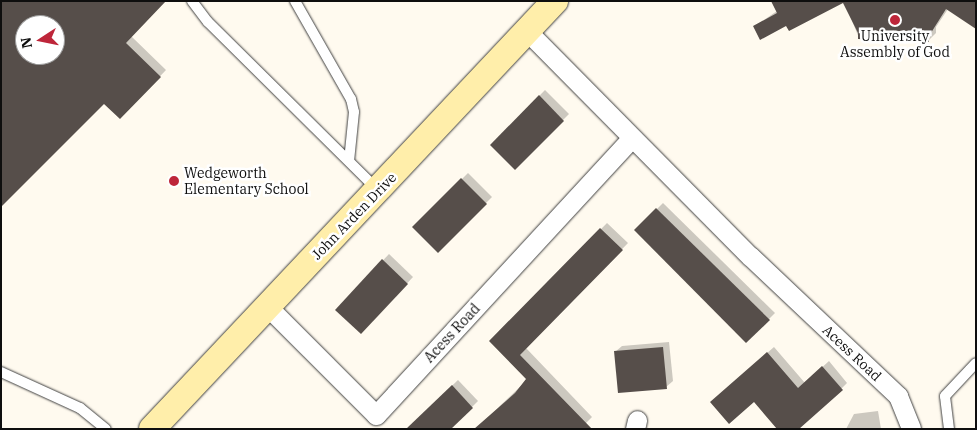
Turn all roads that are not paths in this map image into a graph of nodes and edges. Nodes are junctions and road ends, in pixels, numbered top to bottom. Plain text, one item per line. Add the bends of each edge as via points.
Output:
1 (192, 1) edge
2 (295, 1) edge
3 (556, 1) edge
4 (527, 31) junction
5 (632, 138) junction
6 (349, 161) junction
7 (378, 191) junction
8 (267, 306) junction
9 (976, 362) edge
10 (1, 372) edge
11 (106, 429) edge
12 (152, 429) edge
13 (911, 429) edge
14 (950, 429) edge

1 - 6 lane via 208,22
2 - 6 lane via 351,99 354,112
3 - 4 street, John Arden Drive
4 - 5 street, Acess Road
4 - 7 street, John Arden Drive
5 - 8 street, Acess Road via 376,415
5 - 13 street, Acess Road via 750,256 898,396
6 - 7 lane
7 - 8 street, John Arden Drive
8 - 12 street, John Arden Drive
9 - 14 lane via 945,396
10 - 11 lane via 80,408

